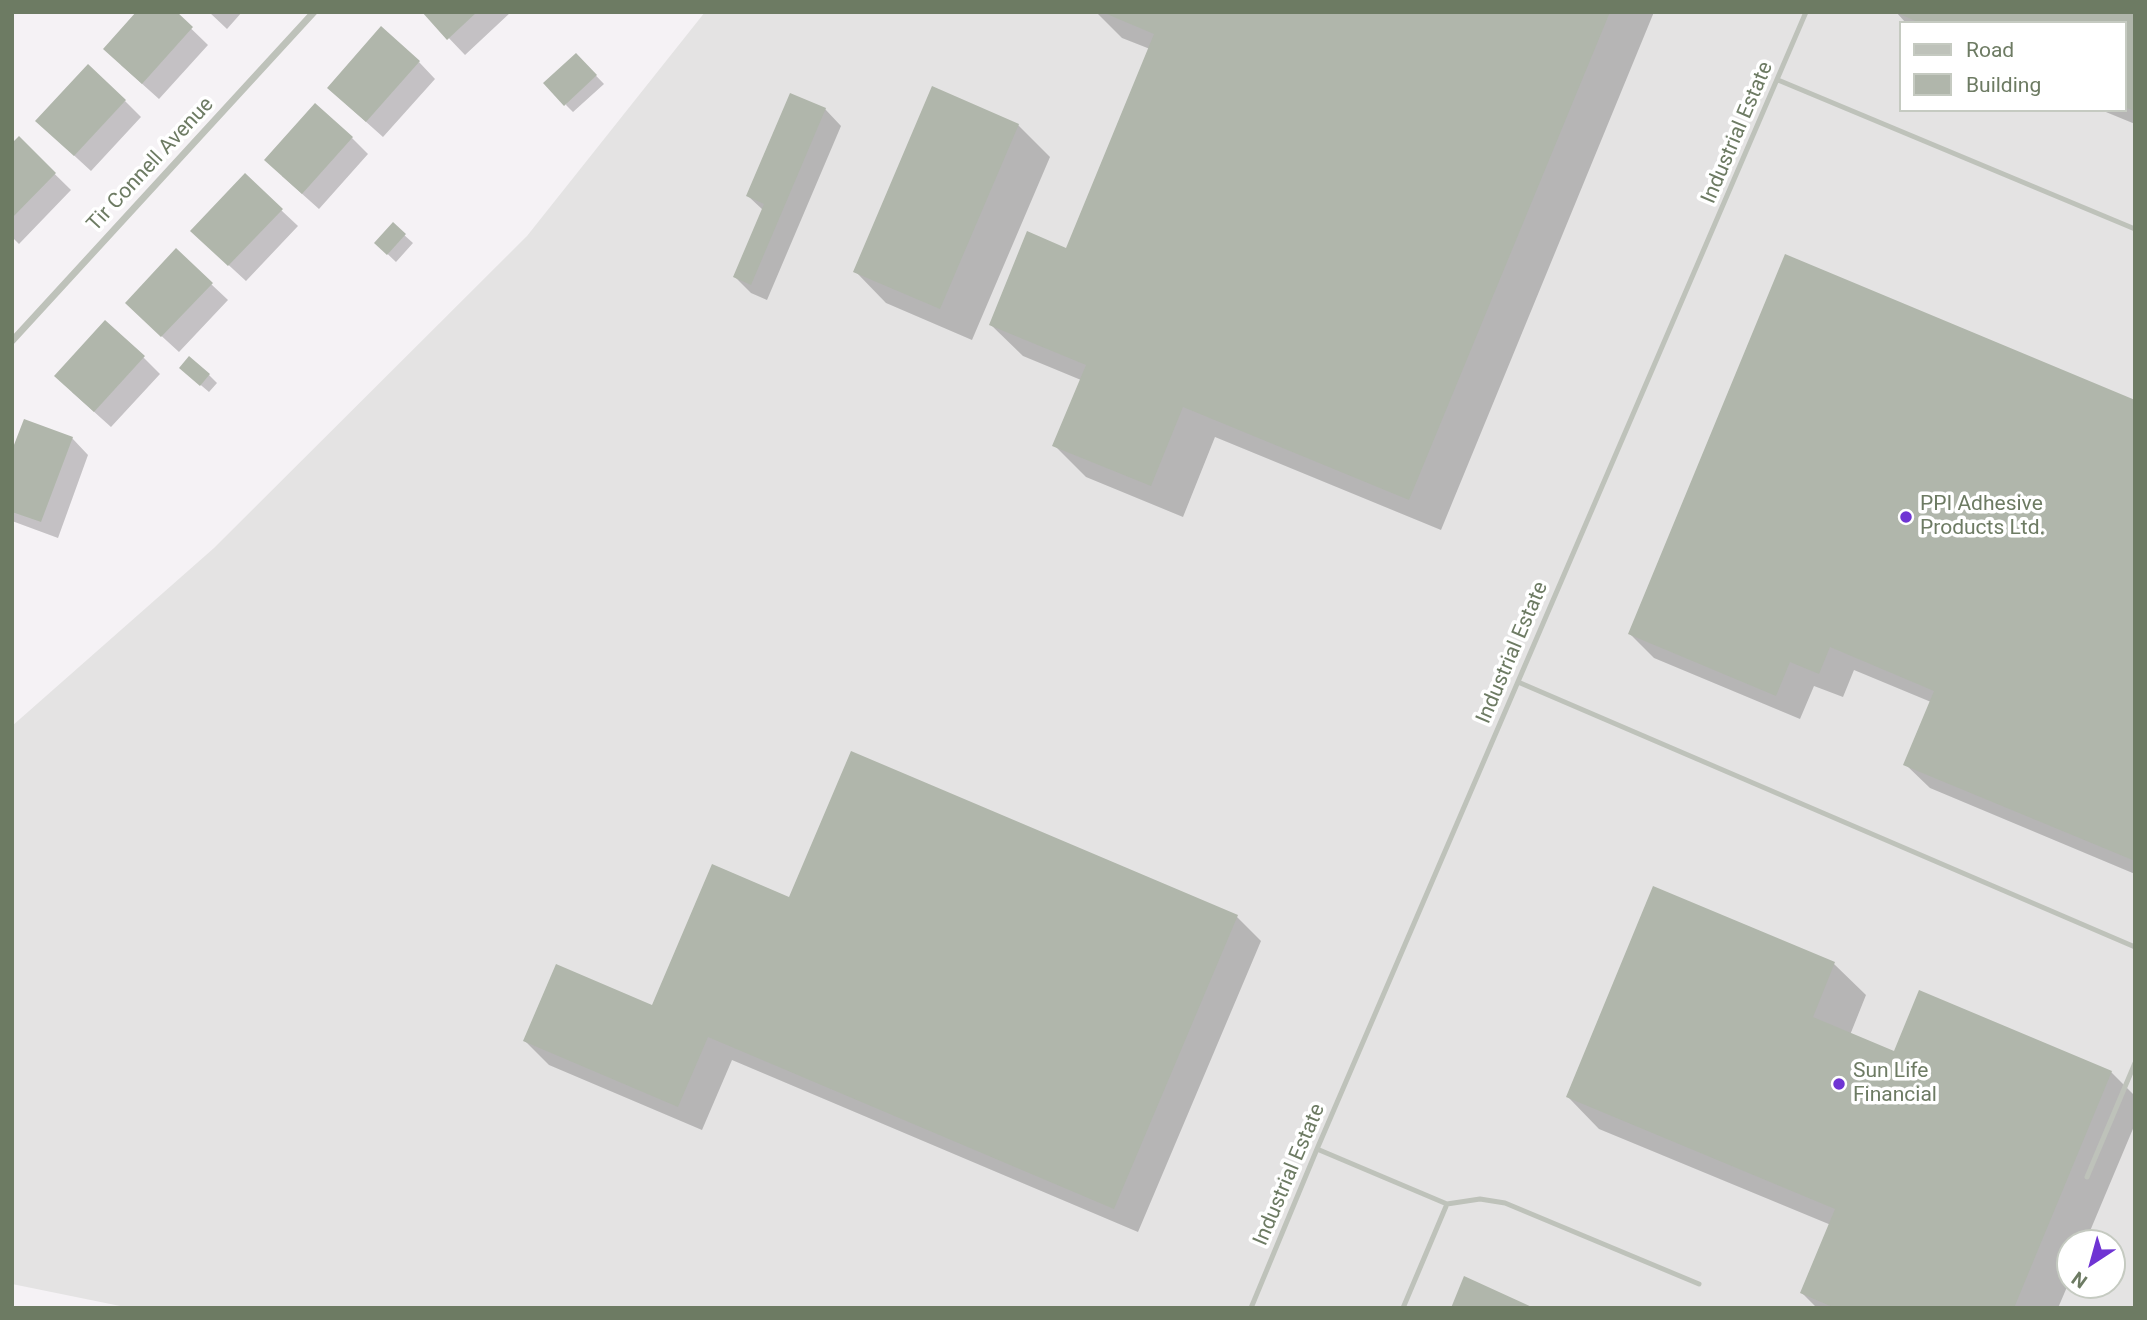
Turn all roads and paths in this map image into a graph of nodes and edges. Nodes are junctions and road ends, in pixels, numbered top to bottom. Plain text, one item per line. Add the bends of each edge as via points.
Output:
1 (314, 12) edge
2 (1807, 12) edge
3 (1778, 79) junction
4 (2135, 229) edge
5 (12, 341) edge
6 (1518, 682) junction
7 (2135, 947) edge
8 (2135, 1063) edge
9 (1317, 1149) junction
10 (2087, 1177) dead end
11 (1447, 1204) junction
12 (1699, 1284) dead end
13 (1251, 1308) edge
14 (1403, 1308) edge

1 - 5 street, Tir Connell Avenue
2 - 3 lane, Industrial Estate
3 - 4 lane
3 - 6 lane, Industrial Estate
6 - 7 lane
6 - 9 lane, Industrial Estate
8 - 10 lane
9 - 11 lane
9 - 13 lane, Industrial Estate
11 - 12 lane via 1480,1199 1506,1203
11 - 14 lane

